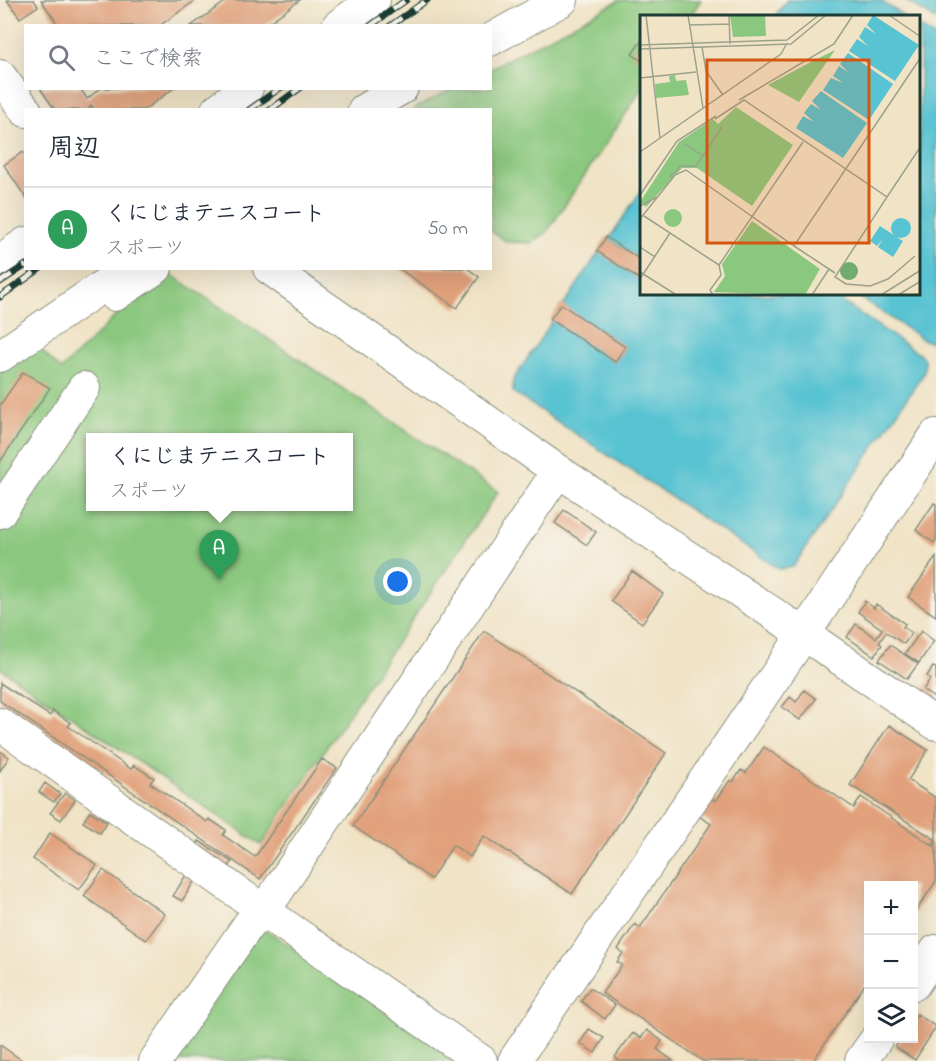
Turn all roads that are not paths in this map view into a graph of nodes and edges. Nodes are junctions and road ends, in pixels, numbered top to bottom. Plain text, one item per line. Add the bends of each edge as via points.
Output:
1 (374, 0) edge
2 (562, 0) edge
3 (341, 24) edge
4 (492, 39) edge
5 (0, 76) edge
6 (245, 90) edge
7 (399, 90) edge
8 (220, 108) edge
9 (367, 108) edge
10 (21, 110) edge
11 (24, 244) edge
12 (0, 261) edge
13 (126, 270) edge
14 (153, 270) edge
15 (272, 270) edge
16 (41, 343) dead end
17 (0, 356) edge
18 (84, 388) dead end
19 (936, 435) edge
20 (558, 471) junction
21 (0, 512) edge
22 (804, 634) junction
23 (0, 724) edge
24 (936, 724) edge
25 (264, 912) junction
26 (936, 951) edge
27 (918, 978) edge
28 (874, 1043) edge
29 (155, 1061) edge
30 (481, 1061) edge
31 (514, 1061) edge
32 (861, 1061) edge

1 - 3 street
2 - 4 street
5 - 10 street
6 - 8 street
7 - 9 street
11 - 12 street
13 - 17 street
14 - 16 street
15 - 20 street
18 - 21 street
19 - 22 street
20 - 22 street
20 - 25 street
22 - 24 street
22 - 31 street
23 - 25 street
25 - 29 street via 249,924
25 - 30 street
26 - 27 street
28 - 32 street

